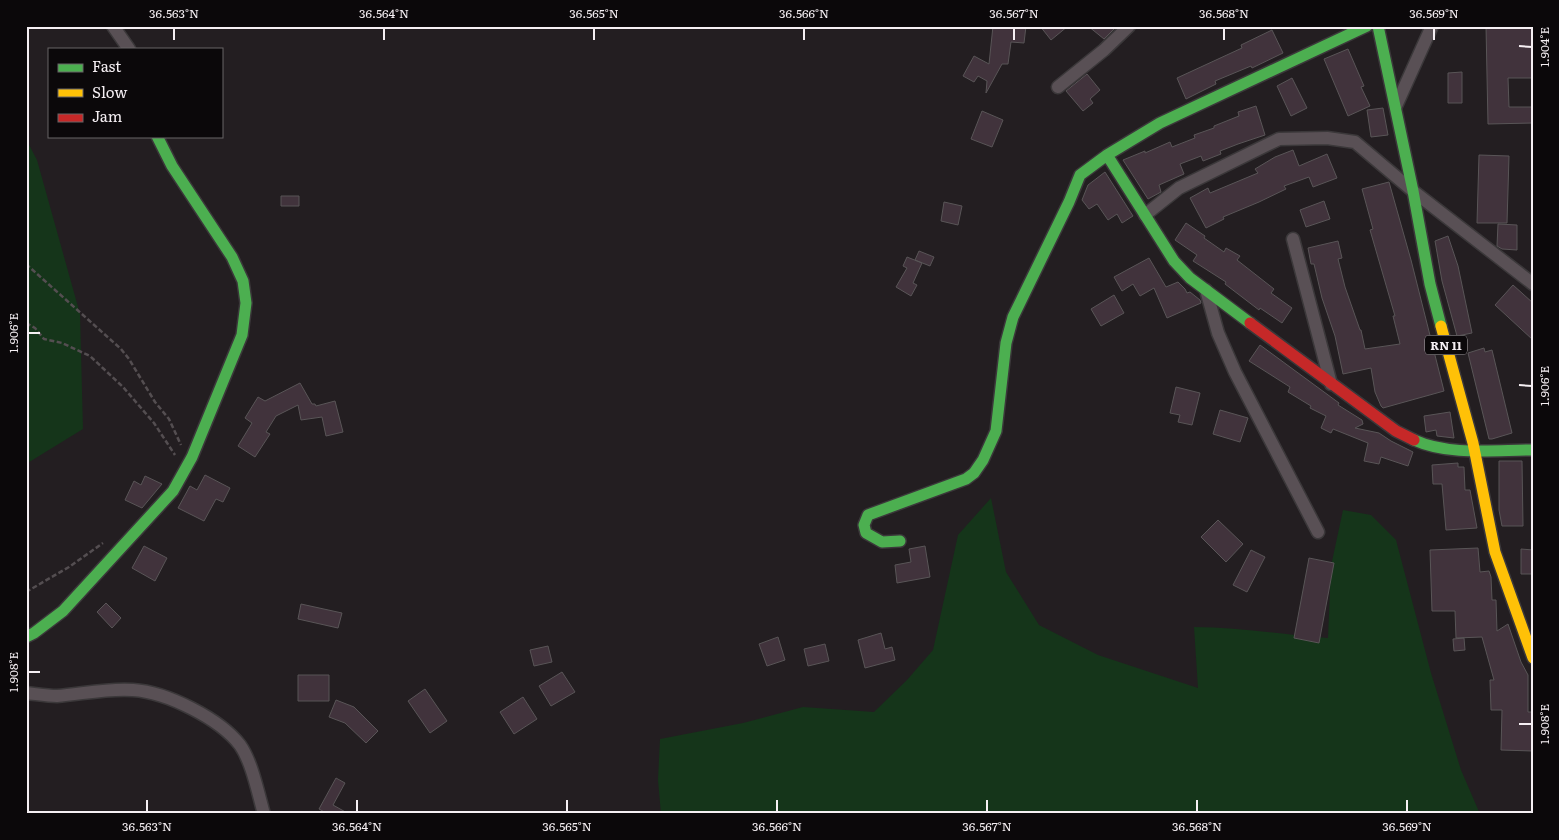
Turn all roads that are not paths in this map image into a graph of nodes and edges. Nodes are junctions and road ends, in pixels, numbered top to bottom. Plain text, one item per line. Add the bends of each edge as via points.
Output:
1 (113, 26) edge
2 (1129, 26) edge
3 (1366, 26) edge
4 (1378, 26) edge
5 (1432, 26) edge
6 (128, 48) edge
7 (1058, 87) dead end
8 (1395, 108) junction
9 (157, 138) edge
10 (1107, 155) junction
11 (1413, 191) junction
12 (1145, 214) junction
13 (1293, 239) dead end
14 (1533, 284) edge
15 (1206, 290) junction
16 (1331, 384) junction
17 (1533, 450) edge
18 (1474, 451) junction
19 (1318, 532) dead end
20 (900, 541) dead end
21 (26, 637) edge
22 (1533, 658) edge
23 (26, 693) edge
24 (264, 814) edge

1 - 6 street
2 - 7 street
3 - 10 street via 1160,123
4 - 8 street, RN 11
5 - 8 street
8 - 11 street, RN 11
9 - 21 street via 232,256 243,281 246,302 242,336 192,457 173,490 63,611
10 - 12 street
10 - 20 street via 1080,175 1013,317 1004,358 996,431 983,460 966,479 868,515 864,525 866,532 882,542
11 - 12 street via 1355,142 1327,138 1279,139 1179,188
11 - 14 street
11 - 18 street, RN 11 via 1430,284
12 - 15 street via 1174,261
13 - 16 street
15 - 16 street
15 - 19 street via 1218,333 1235,372
16 - 18 street via 1396,431 1425,445
17 - 18 street
18 - 22 street, RN 11 via 1495,552
23 - 24 street via 54,696 134,690 187,705 226,731 240,746

